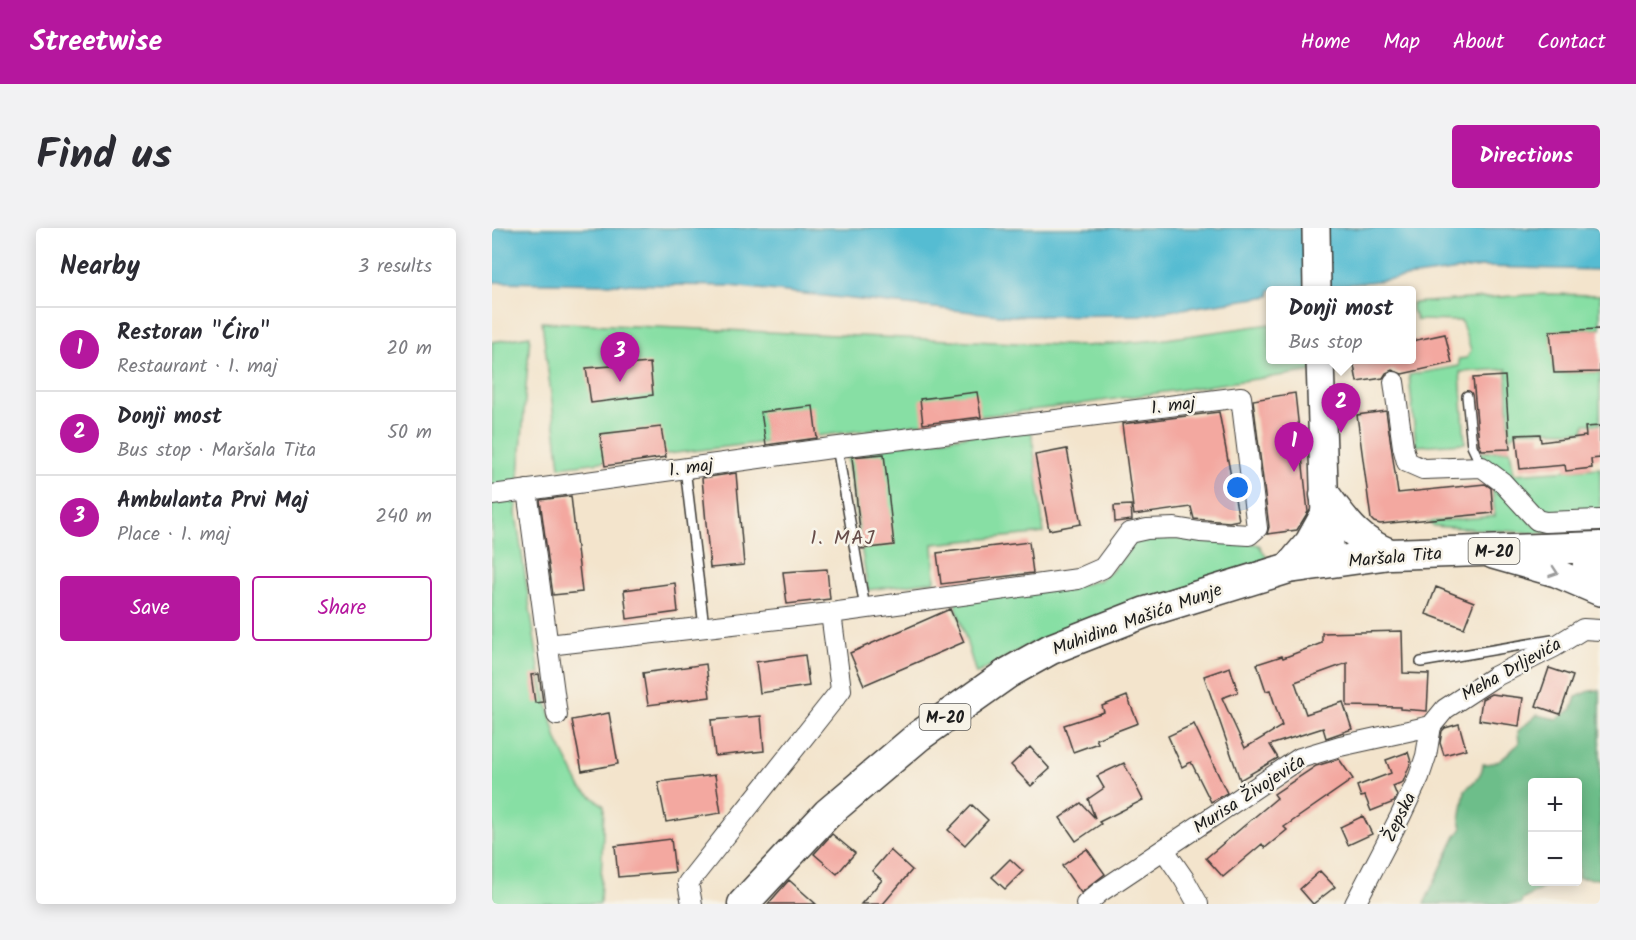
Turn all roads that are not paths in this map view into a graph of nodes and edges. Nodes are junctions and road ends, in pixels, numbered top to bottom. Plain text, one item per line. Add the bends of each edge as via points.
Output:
1 (1316, 228) edge
2 (1317, 286) edge
3 (1320, 365) edge
4 (1394, 381) dead end
5 (1467, 396) dead end
6 (837, 447) junction
7 (685, 468) junction
8 (1482, 468) junction
9 (527, 490) junction
10 (492, 495) edge
11 (1325, 506) junction
12 (1600, 538) edge
13 (1477, 551) junction
14 (1390, 554) junction
15 (1333, 562) junction
16 (1289, 568) junction
17 (1600, 590) edge
18 (865, 608) junction
19 (831, 613) junction
20 (704, 627) junction
21 (1600, 630) edge
22 (1569, 636) junction
23 (548, 645) junction
24 (1421, 662) dead end
25 (557, 715) dead end
26 (1431, 726) junction
27 (1164, 850) junction
28 (692, 904) edge
29 (743, 904) edge
30 (1086, 904) edge
31 (1198, 904) edge
32 (1355, 904) edge

1 - 2 main road
3 - 11 main road
4 - 8 street via 1407,462 1423,469
5 - 8 lane via 1472,446
6 - 7 street, 1. maj
6 - 18 lane
6 - 18 street, 1. maj via 1241,397 1257,528 1249,535 1147,529 1130,533 1103,568 1078,579
7 - 9 street, 1. maj
7 - 20 lane
8 - 12 street via 1502,482 1537,520
9 - 10 street, 1. maj
9 - 23 street
11 - 14 main road via 1361,539
11 - 15 main road
11 - 16 main road via 1310,543
12 - 13 main road, Maršala Tita / M-20
12 - 17 main road via 1587,567
13 - 14 main road, Maršala Tita / M-20
13 -> 17 main road
14 - 15 main road, Maršala Tita / M-20
15 - 16 main road, Muhidina Mašića Munje / M-20
16 - 29 main road, Muhidina Mašića Munje / M-20 via 1108,625 1051,649 1008,673 919,736 828,813
18 - 19 street, 1. maj
19 - 20 street, 1. maj
19 - 28 street via 841,690 688,883
20 - 23 street, 1. maj
21 - 22 street, Meha Drljevića via 1583,629
22 - 24 lane
22 - 26 street, Meha Drljevića via 1464,695
23 - 25 street
26 - 27 street, Murisa Živojevića via 1300,758
26 - 32 street, Žepska via 1419,777
27 - 30 street, Murisa Živojevića
27 - 31 street

